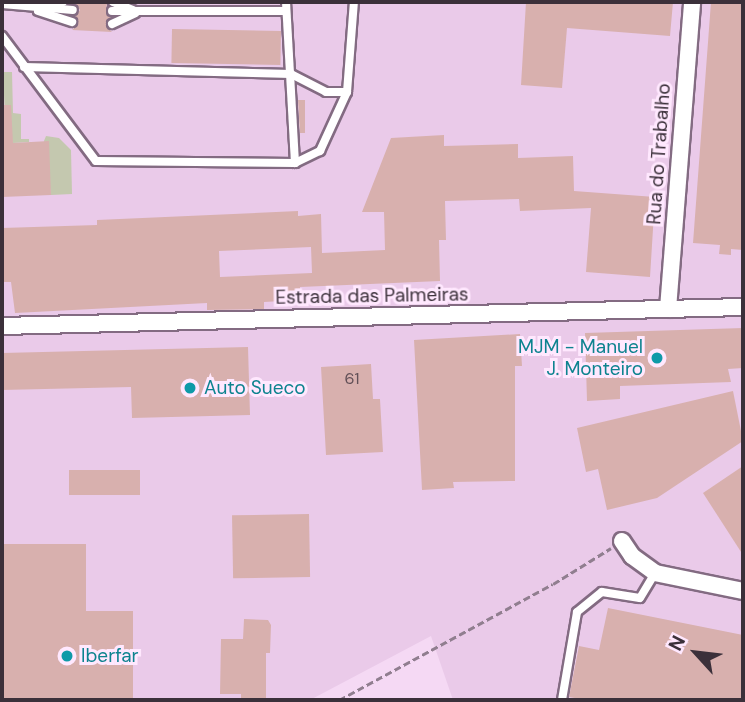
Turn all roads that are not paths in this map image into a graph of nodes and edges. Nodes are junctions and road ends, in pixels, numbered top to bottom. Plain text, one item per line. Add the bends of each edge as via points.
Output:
1 (63, 2) edge
2 (354, 2) edge
3 (692, 2) edge
4 (2, 4) edge
5 (286, 6) edge
6 (26, 7) junction
7 (112, 7) edge
8 (73, 10) dead end
9 (139, 12) junction
10 (72, 22) dead end
11 (112, 24) dead end
12 (2, 36) edge
13 (24, 67) junction
14 (291, 74) junction
15 (348, 92) junction
16 (295, 163) junction
17 (743, 307) edge
18 (668, 309) junction
19 (2, 326) edge
20 (622, 541) road end
21 (656, 573) junction
22 (743, 591) edge
23 (562, 700) edge

1 - 6 lane
2 - 15 lane
3 - 18 street, Rua do Trabalho
4 - 6 lane
5 - 9 lane
5 - 14 lane
6 - 8 lane
6 - 10 lane
7 - 9 lane
9 - 11 lane
12 - 13 lane
13 - 14 lane
13 - 16 lane via 96,162
14 - 15 lane via 326,92
14 - 16 lane
15 - 16 lane via 320,151
17 - 18 street, Estrada das Palmeiras
18 - 19 street, Estrada das Palmeiras
20 - 21 street via 632,556
21 - 22 street
21 - 23 lane via 640,598 602,592 577,612

